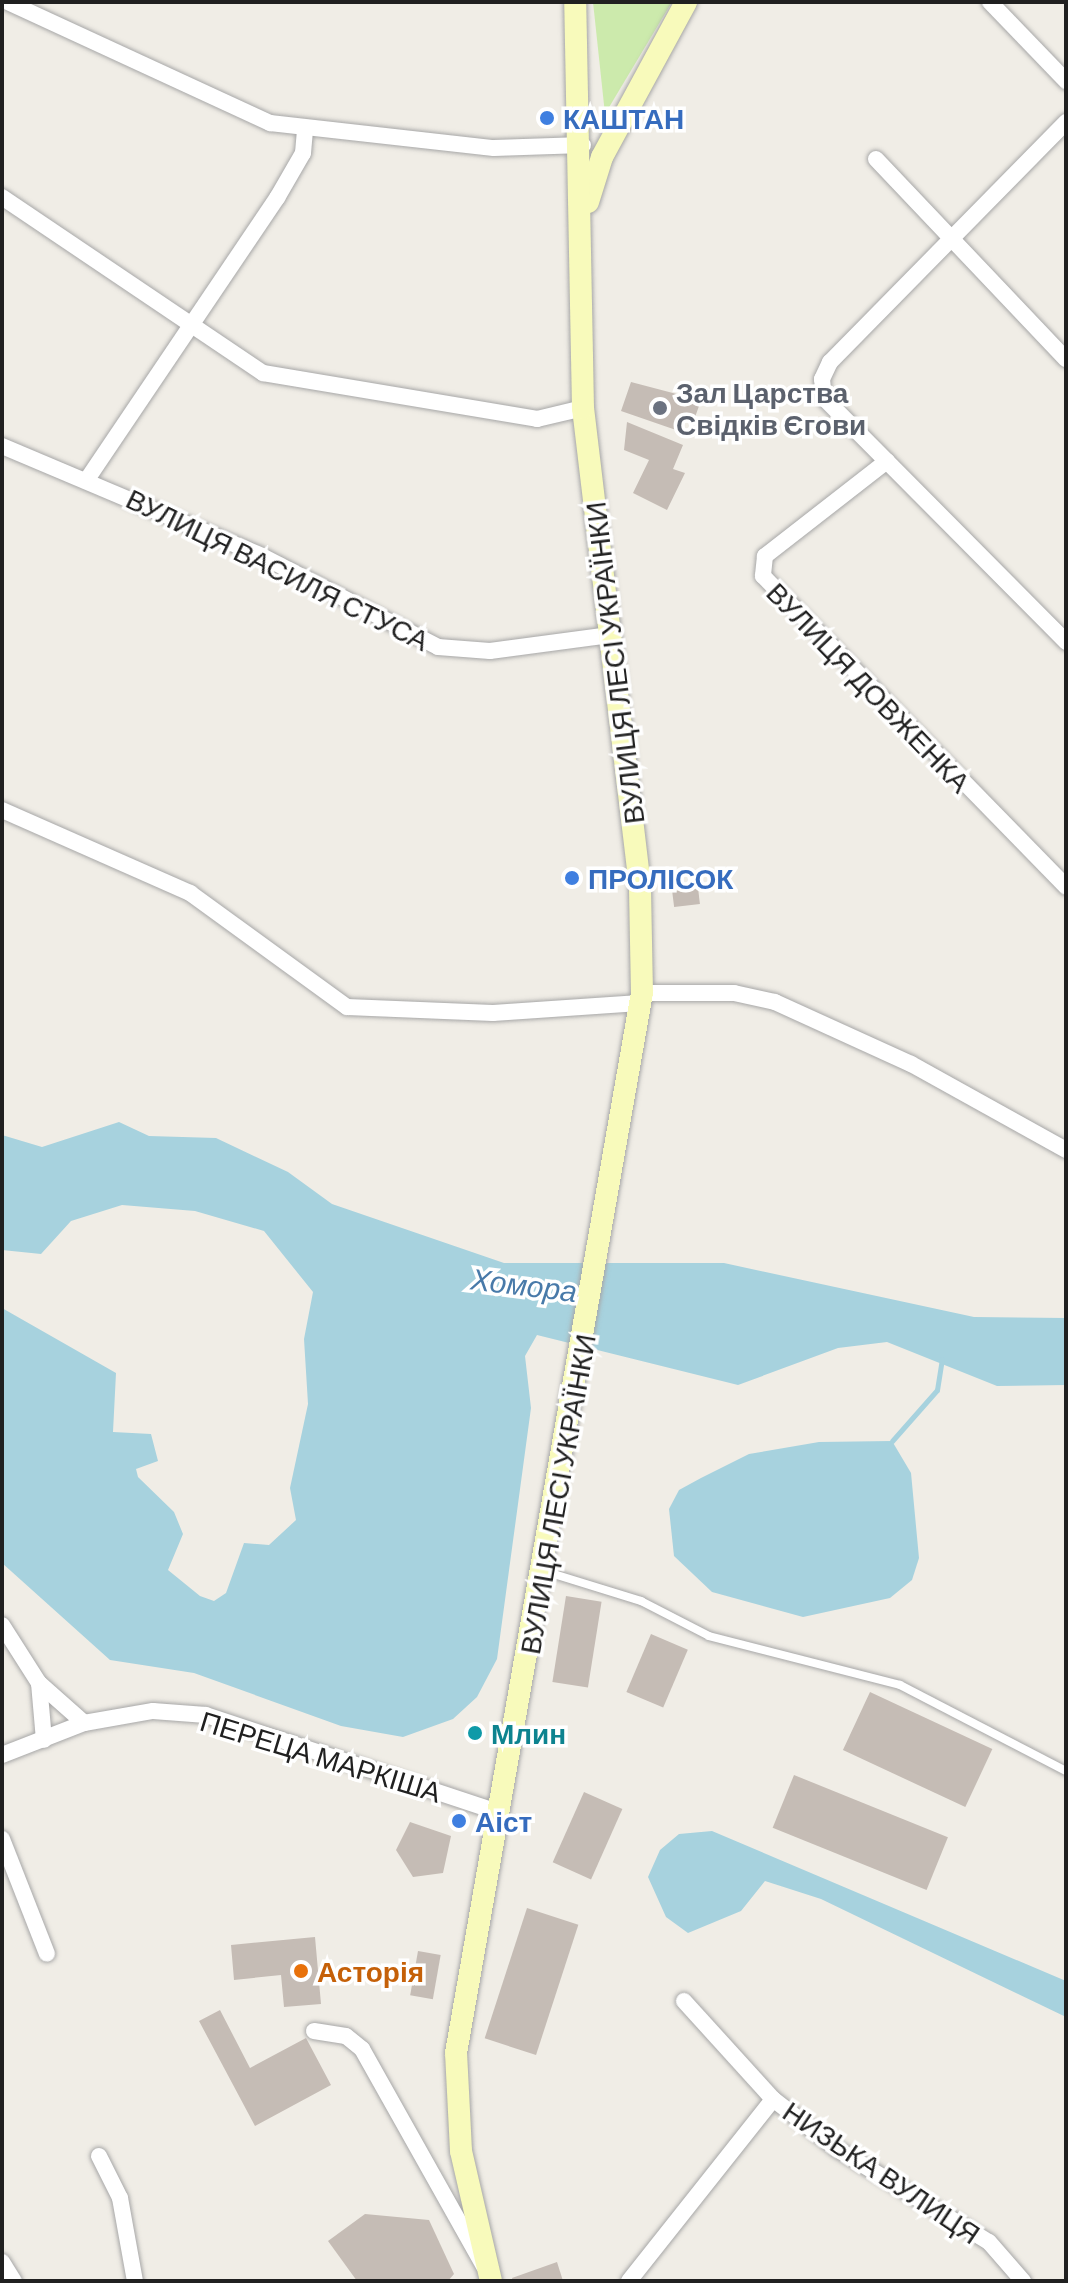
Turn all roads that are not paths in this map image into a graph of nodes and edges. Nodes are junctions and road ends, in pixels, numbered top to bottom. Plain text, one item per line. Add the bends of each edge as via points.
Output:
1 (8, 2) edge
2 (575, 2) edge
3 (686, 2) edge
4 (990, 2) edge
5 (1066, 81) edge
6 (1066, 122) edge
7 (305, 132) junction
8 (328, 134) junction
9 (583, 145) junction
10 (303, 153) junction
11 (876, 159) dead end
12 (2, 197) edge
13 (578, 234) junction
14 (949, 237) junction
15 (192, 325) junction
16 (1066, 359) edge
17 (583, 408) junction
18 (2, 446) edge
19 (887, 461) junction
20 (88, 478) junction
21 (610, 635) junction
22 (1066, 642) edge
23 (2, 810) edge
24 (1066, 887) edge
25 (641, 998) junction
26 (1066, 1150) edge
27 (544, 1571) junction
28 (2, 1625) edge
29 (39, 1683) junction
30 (84, 1723) junction
31 (44, 1740) junction
32 (2, 1755) edge
33 (1066, 1771) edge
34 (500, 1813) junction
35 (2, 1839) edge
36 (47, 1954) dead end
37 (684, 2001) dead end
38 (314, 2031) dead end
39 (773, 2099) junction
40 (99, 2156) dead end
41 (2, 2262) edge
42 (487, 2273) edge
43 (14, 2281) edge
44 (135, 2281) edge
45 (629, 2281) edge
46 (1023, 2281) edge

1 - 7 street via 217,100
2 - 9 main road, ВУЛИЦЯ ЛЕСІ УКРАЇНКИ
3 - 13 main road via 602,157
4 - 5 street
6 - 14 street
7 - 8 street
7 - 10 street
8 - 9 street via 494,148
8 - 10 street
9 - 13 main road, ВУЛИЦЯ ЛЕСІ УКРАЇНКИ
10 - 15 street
11 - 14 street
12 - 15 street
13 - 17 main road, ВУЛИЦЯ ЛЕСІ УКРАЇНКИ
14 - 16 street
14 - 19 street via 830,362 824,398
15 - 17 street via 263,373 537,419
15 - 20 street
17 - 21 main road, ВУЛИЦЯ ЛЕСІ УКРАЇНКИ
18 - 20 street, ВУЛИЦЯ ВАСИЛЯ СТУСА
19 - 22 street
19 - 24 street, ВУЛИЦЯ ДОВЖЕНКА via 765,556 763,576
20 - 21 street, ВУЛИЦЯ ВАСИЛЯ СТУСА via 438,647 490,651
21 - 25 main road, ВУЛИЦЯ ЛЕСІ УКРАЇНКИ via 640,886
23 - 25 street via 190,893 347,1007 493,1013
25 - 26 street via 734,993 775,1002 911,1064
25 - 27 main road, ВУЛИЦЯ ЛЕСІ УКРАЇНКИ
27 - 33 lane via 641,1601 709,1636 900,1685
27 - 34 main road, ВУЛИЦЯ ЛЕСІ УКРАЇНКИ
28 - 29 street
29 - 30 street
29 - 31 street
30 - 31 street, ПЕРЕЦА МАРКІША
30 - 34 street, ПЕРЕЦА МАРКІША via 153,1711 206,1715
31 - 32 street, ПЕРЕЦА МАРКІША
34 - 42 main road, ВУЛИЦЯ ЛЕСІ УКРАЇНКИ via 456,2053 455,2108
35 - 36 street
37 - 39 street, НИЗЬКА ВУЛИЦЯ
38 - 42 street, ВУЛИЦЯ ЛЕСІ УКРАЇНКИ via 346,2036 362,2049
39 - 45 street, НИЗЬКА ВУЛИЦЯ
39 - 46 street, НИЗЬКА ВУЛИЦЯ via 837,2149 989,2242
40 - 44 street via 120,2198
41 - 43 street

